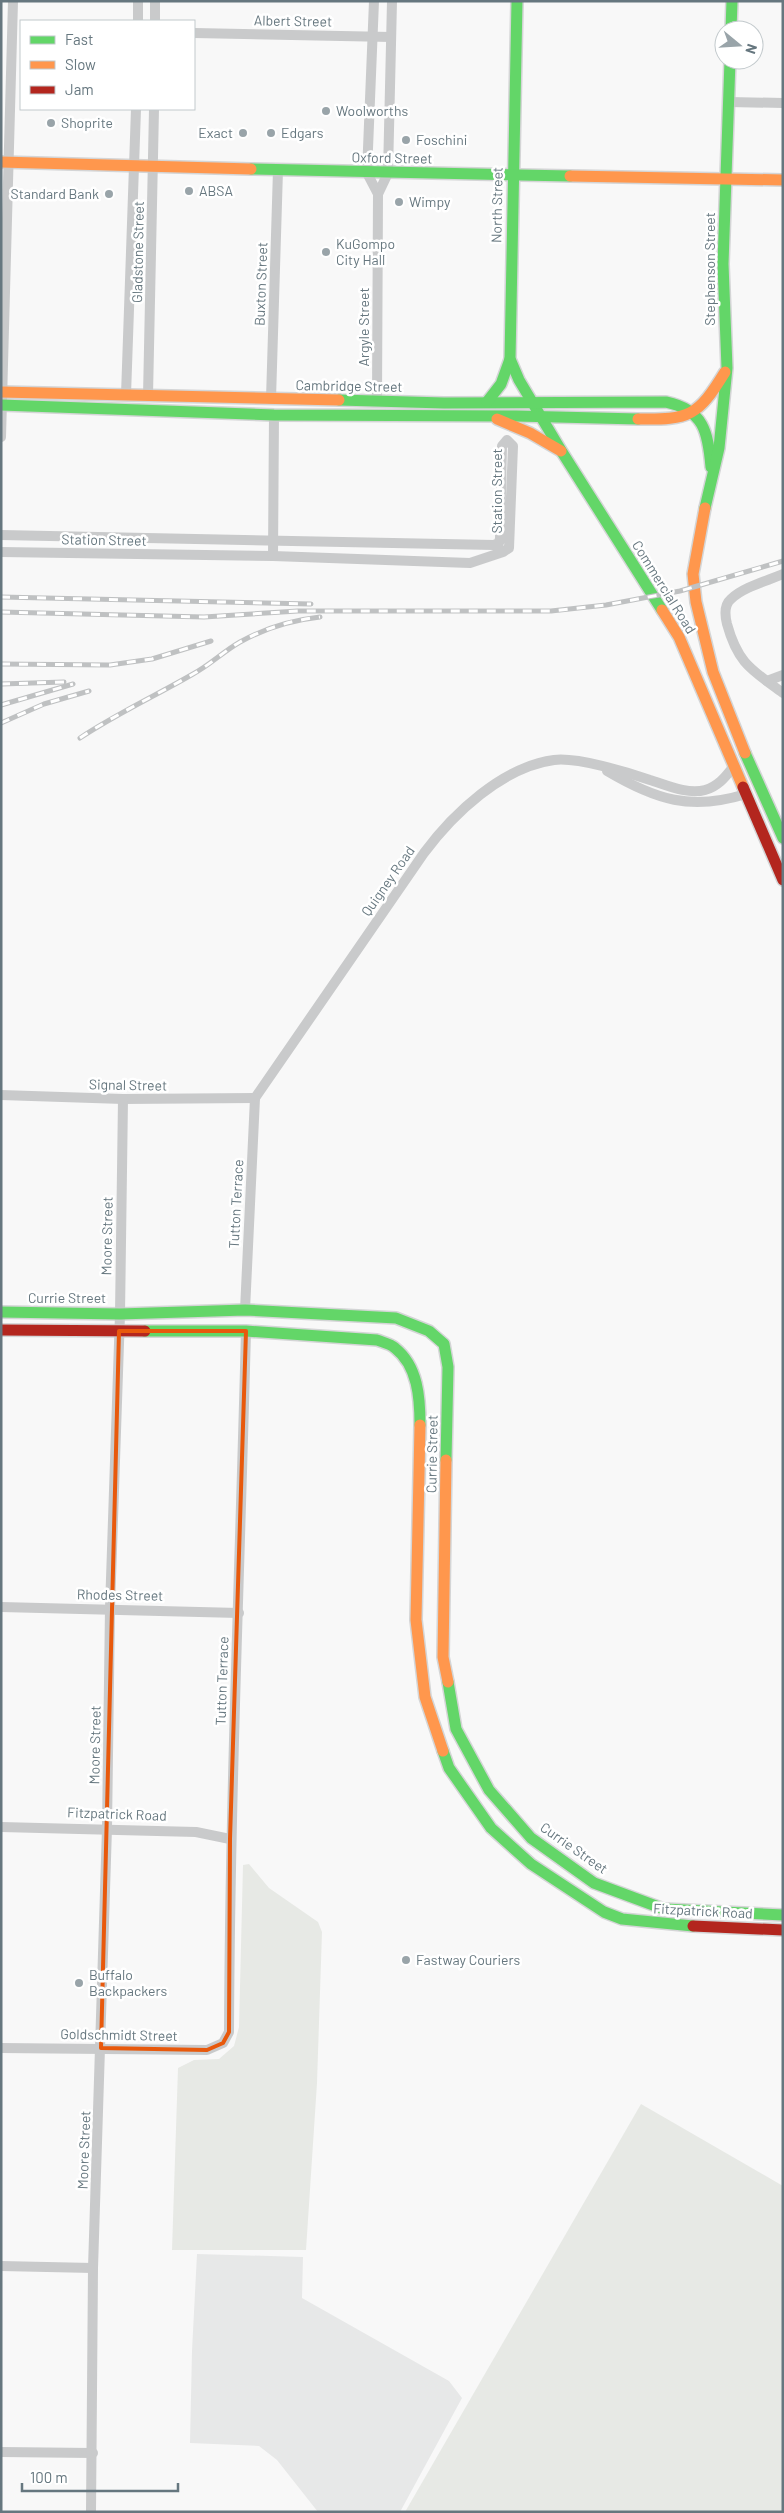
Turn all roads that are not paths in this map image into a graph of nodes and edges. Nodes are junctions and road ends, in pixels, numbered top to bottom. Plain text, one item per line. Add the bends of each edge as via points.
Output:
1 (14, 1) edge
2 (138, 1) edge
3 (156, 1) edge
4 (374, 1) edge
5 (392, 1) edge
6 (517, 1) edge
7 (732, 1) edge
8 (138, 20) edge
9 (155, 20) edge
10 (731, 20) edge
11 (195, 33) edge
12 (372, 37) junction
13 (391, 37) junction
14 (730, 70) edge
15 (729, 102) junction
16 (783, 103) edge
17 (136, 110) edge
18 (154, 110) edge
19 (5, 162) edge
20 (134, 166) junction
21 (154, 166) junction
22 (278, 170) junction
23 (367, 173) junction
24 (388, 173) junction
25 (513, 175) junction
26 (726, 180) junction
27 (783, 180) edge
28 (378, 194) junction
29 (510, 359) junction
30 (727, 368) junction
31 (2, 392) edge
32 (126, 395) junction
33 (148, 396) junction
34 (271, 399) junction
35 (377, 401) junction
36 (487, 402) junction
37 (535, 403) junction
38 (2, 406) edge
39 (694, 413) junction
40 (274, 415) junction
41 (488, 415) junction
42 (542, 416) junction
43 (1, 437) edge
44 (562, 452) junction
45 (712, 476) junction
46 (1, 535) edge
47 (273, 540) junction
48 (1, 552) edge
49 (273, 556) junction
50 (783, 574) edge
51 (783, 675) edge
52 (767, 681) junction
53 (783, 693) edge
54 (734, 766) junction
55 (600, 767) junction
56 (746, 794) junction
57 (783, 838) edge
58 (783, 880) edge
59 (1, 1095) edge
60 (254, 1098) junction
61 (123, 1099) junction
62 (245, 1310) junction
63 (1, 1312) edge
64 (120, 1314) junction
65 (1, 1330) edge
66 (119, 1330) junction
67 (246, 1332) junction
68 (1, 1607) edge
69 (110, 1608) junction
70 (239, 1612) junction
71 (1, 1827) edge
72 (107, 1828) junction
73 (230, 1839) junction
74 (664, 1909) joint
75 (783, 1916) edge
76 (622, 1919) joint
77 (783, 1930) edge
78 (229, 2032) joint
79 (1, 2048) edge
80 (101, 2048) junction
81 (1, 2266) edge
82 (93, 2268) junction
83 (1, 2452) edge
84 (93, 2453) junction
85 (91, 2512) edge

1 - 19 street
2 - 8 street
3 - 9 street
4 - 12 street, Argyle Street
5 - 13 street, Argyle Street
6 - 25 street, North Street
7 - 10 street
11 - 12 street, Albert Street
12 - 13 street, Albert Street
12 - 23 street, Argyle Street
13 - 24 street, Argyle Street
14 - 15 street, Stephenson Street
15 - 16 street
15 - 26 street, Stephenson Street
17 - 20 street, Gladstone Street
18 - 21 street, Gladstone Street
19 - 20 street, Oxford Street
19 - 31 street
20 - 21 street, Oxford Street
20 - 32 street, Gladstone Street
21 - 22 street, Oxford Street
21 - 33 street, Gladstone Street
22 - 23 street, Oxford Street
22 - 34 street, Buxton Street
23 - 24 street, Oxford Street
23 - 28 street, Argyle Street
24 - 25 street, Oxford Street
24 - 28 street, Argyle Street
25 - 26 street, Oxford Street
25 - 29 street, North Street
26 - 27 street, Oxford Street
26 - 30 street, Stephenson Street via 723,264
28 - 35 street, Argyle Street
29 - 36 street via 501,384
29 - 37 street, North Street via 519,380
30 - 39 street via 704,405
30 - 45 street, Stephenson Street via 719,448
31 - 32 street, Cambridge Street
31 - 38 street
32 - 33 street, Cambridge Street
33 - 34 street, Cambridge Street
34 - 35 street, Cambridge Street
35 - 36 street, Cambridge Street
36 - 37 street, Cambridge Street
37 - 39 street, Cambridge Street via 666,402 686,407
37 - 42 street, Commercial Road
38 - 40 street, Cambridge Street
38 - 43 street
39 - 42 street, Cambridge Street via 671,420
39 - 45 street via 706,432
40 - 41 street, Cambridge Street
40 - 47 street
41 - 42 street, Cambridge Street
41 - 44 street via 530,433
42 - 44 street, Commercial Road
44 - 54 street, Commercial Road via 679,637
45 - 57 street, Commercial Road via 693,574 696,602 728,714
46 - 47 street, Station Street
47 - 49 street
47 - 49 street, Station Street via 497,545 500,538 502,446 505,441 512,443 510,541 509,548 503,552 470,563
48 - 49 street, Station Street
50 - 52 street via 737,595 728,602 726,609 733,645 740,658
51 - 52 street
52 - 53 street
54 - 55 street, Quigney Road via 722,781 704,791 680,789
54 - 56 street, Commercial Road
55 - 56 street, Quigney Road via 640,790 693,804
55 - 60 street, Quigney Road via 554,760 519,770 451,819
56 - 58 street, Commercial Road
59 - 61 street, Signal Street
60 - 61 street, Signal Street
60 - 62 street, Tutton Terrace
61 - 64 street, Moore Street
62 - 64 street, Currie Street
62 - 74 street, Currie Street via 396,1318 429,1331 444,1344 448,1367 443,1657 456,1729 489,1790 531,1838 594,1883
63 - 64 street, Currie Street
64 - 66 street, Moore Street
65 - 66 street, Currie Street
66 - 67 street, Currie Street
66 - 69 street, Moore Street
67 - 70 street, Tutton Terrace
67 - 76 street, Currie Street via 377,1340 396,1348 414,1373 420,1404 416,1620 425,1697 449,1768 490,1828 531,1864 604,1912
68 - 69 street, Rhodes Street
69 - 70 street, Rhodes Street
69 - 72 street, Moore Street
70 - 73 street, Tutton Terrace
71 - 72 street, Fitzpatrick Road
72 - 73 street, Fitzpatrick Road via 196,1832
72 - 80 street, Moore Street
73 - 78 street, Tutton Terrace
74 - 75 street, Fitzpatrick Road
76 - 77 street, Fitzpatrick Road via 656,1924
78 - 80 street, Goldschmidt Street via 223,2043 207,2050
79 - 80 street, Goldschmidt Street
80 - 82 street, Moore Street
81 - 82 street
82 - 84 street, Moore Street
83 - 84 street
84 - 85 street, Moore Street

